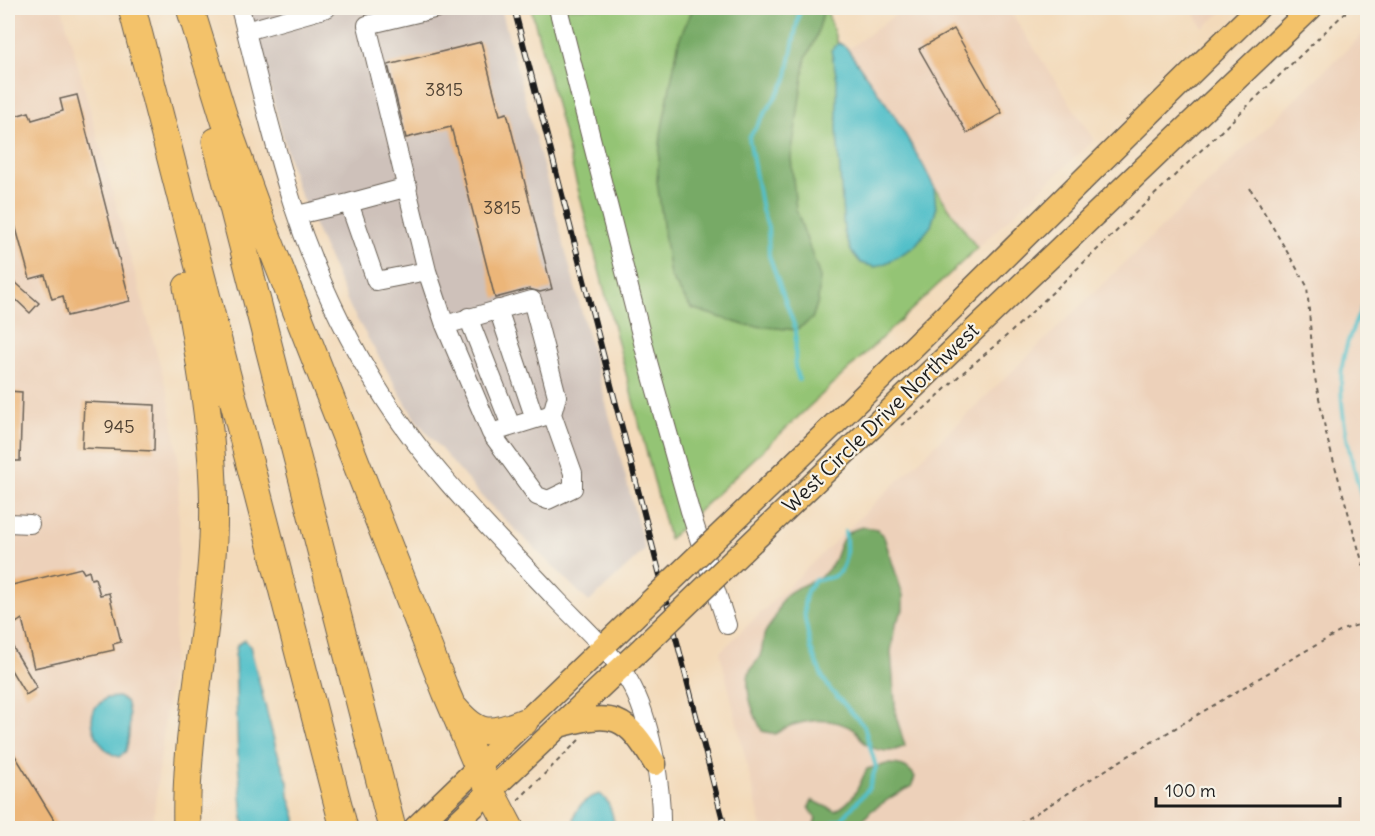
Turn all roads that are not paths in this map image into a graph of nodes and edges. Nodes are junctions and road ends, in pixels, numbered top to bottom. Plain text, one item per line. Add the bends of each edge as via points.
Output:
1 (132, 8) edge
2 (181, 8) edge
3 (190, 8) edge
4 (240, 8) edge
5 (327, 8) edge
6 (438, 8) edge
7 (558, 8) edge
8 (1258, 8) edge
9 (1311, 8) edge
10 (365, 16) edge
11 (246, 31) junction
12 (151, 82) junction
13 (408, 187) junction
14 (349, 203) junction
15 (297, 215) junction
16 (427, 271) junction
17 (498, 309) junction
18 (468, 317) junction
19 (445, 325) junction
20 (544, 416) junction
21 (512, 426) junction
22 (491, 433) junction
23 (8, 523) edge
24 (30, 524) dead end
25 (727, 625) dead end
26 (601, 647) junction
27 (620, 668) junction
28 (450, 703) junction
29 (524, 722) junction
30 (558, 726) junction
31 (655, 764) junction
32 (478, 767) junction
33 (500, 811) edge
34 (452, 827) edge
35 (187, 828) edge
36 (344, 828) edge
37 (392, 828) edge
38 (415, 828) edge
39 (661, 828) edge

1 - 12 highway
2 - 37 highway
3 - 28 highway via 262,223
4 - 11 street
5 - 11 street
6 - 10 street
7 - 25 street via 651,374
8 - 26 main road, West Circle Drive Northwest, bridge via 837,423
9 - 27 main road, West Circle Drive Northwest, bridge
10 - 13 street
11 - 15 street
12 - 35 highway via 201,364 213,478 211,571 187,776
12 - 36 highway
13 - 14 street
13 - 16 street
14 - 15 street
14 - 16 street via 376,280
15 - 26 street via 348,336 398,420 449,483
16 - 19 street
17 - 18 street
17 - 20 street
17 - 20 street via 532,300 557,396
18 - 19 street
18 - 21 street
19 - 22 street
20 - 21 street
20 - 22 street via 573,473 573,488 548,500 537,496
21 - 22 street
23 - 24 street
26 - 27 street
26 - 29 main road, West Circle Drive Northwest
27 - 30 main road, West Circle Drive Northwest
27 - 31 street via 640,706
28 - 29 highway via 466,723 480,731
28 - 32 highway
29 - 32 main road, West Circle Drive Northwest
30 - 31 main road via 590,718 612,719 637,734
30 - 33 main road, West Circle Drive Northwest
31 - 39 street
32 - 33 highway
32 - 38 main road, West Circle Drive Northwest
33 - 34 main road, West Circle Drive Northwest

